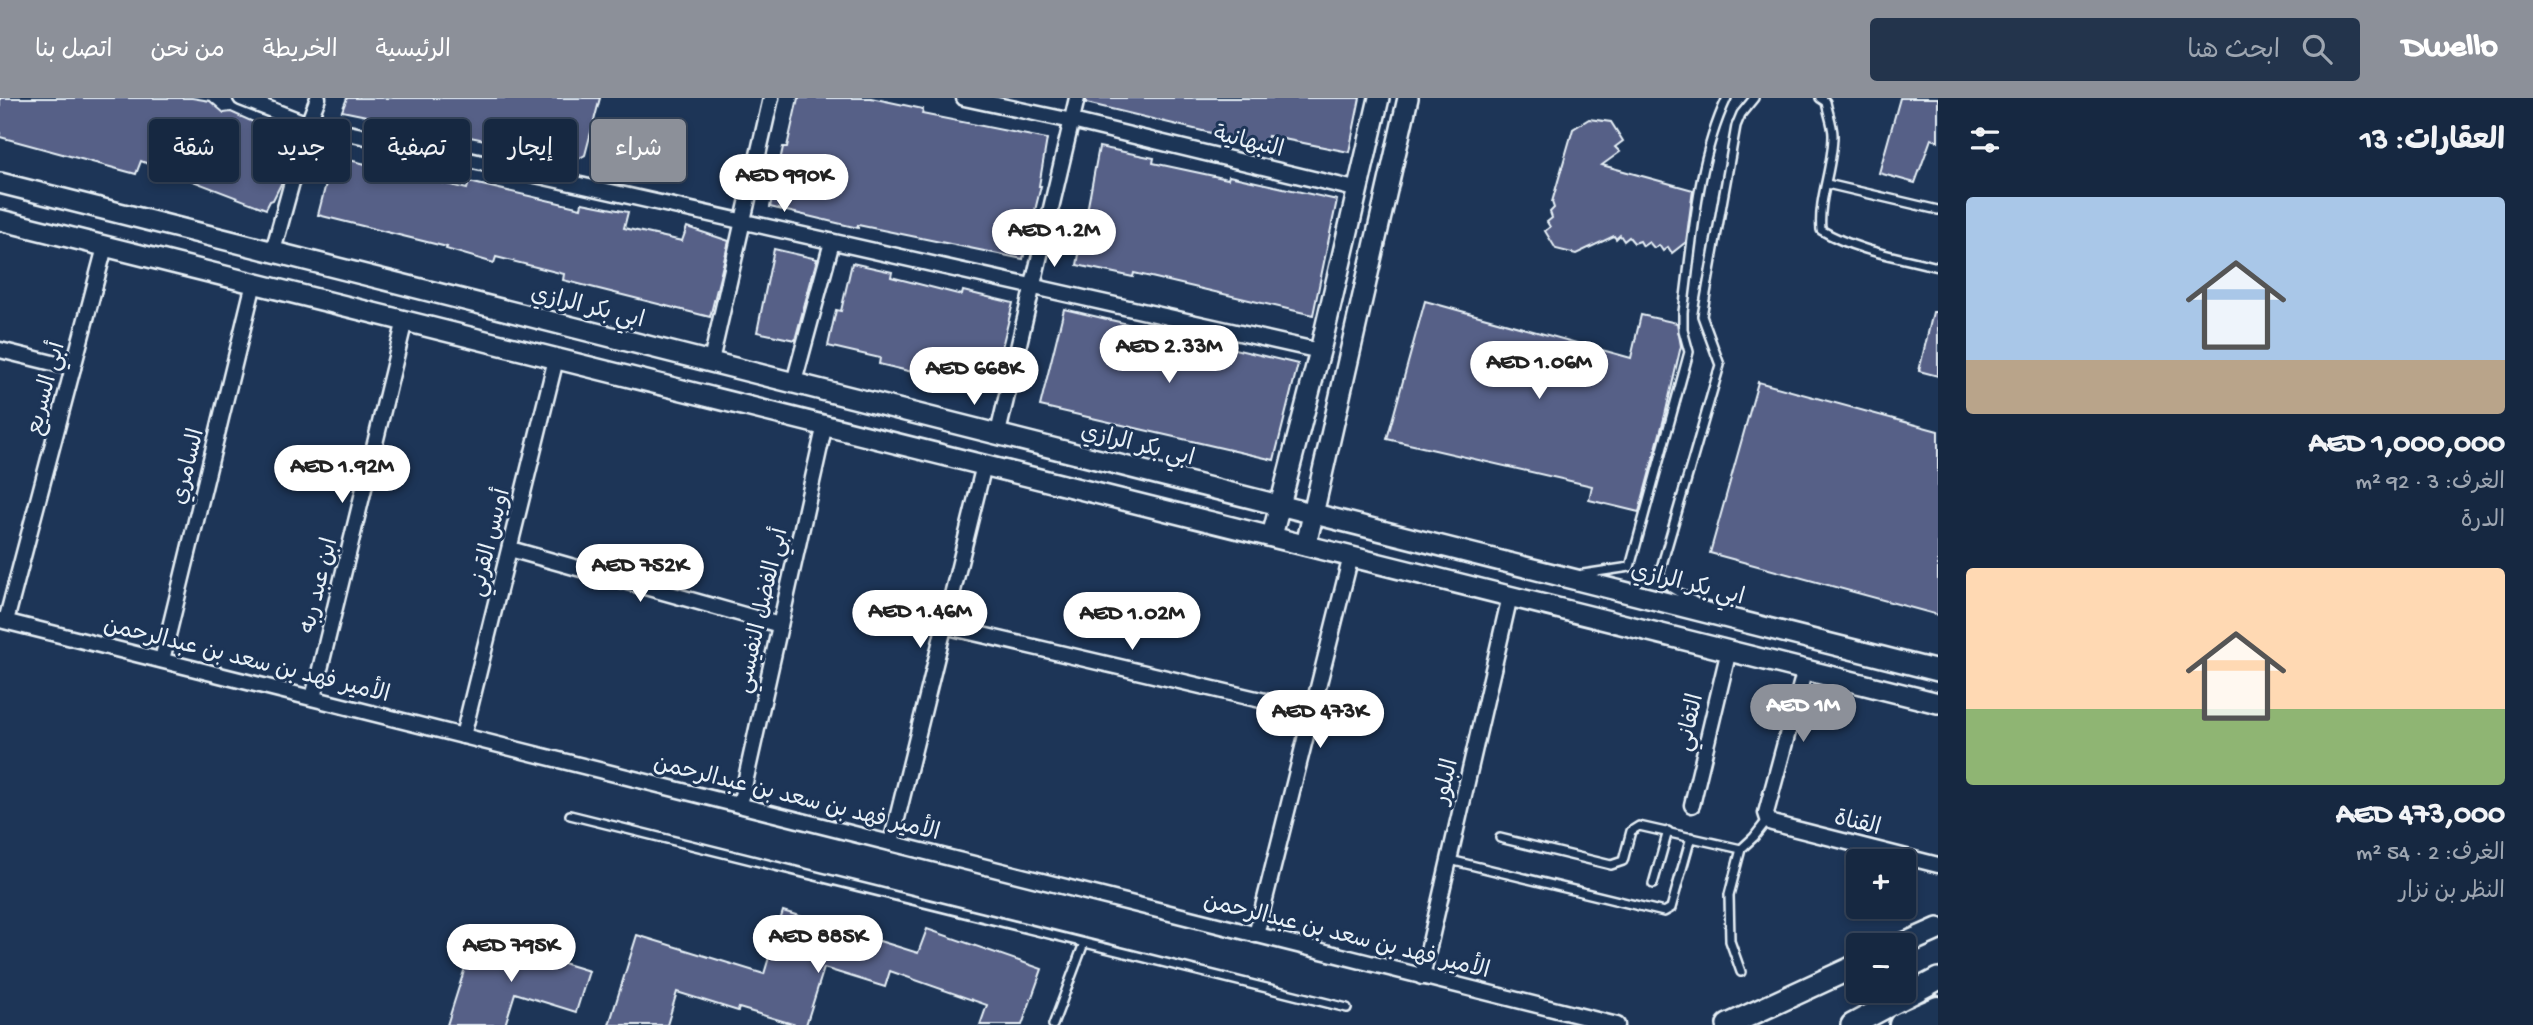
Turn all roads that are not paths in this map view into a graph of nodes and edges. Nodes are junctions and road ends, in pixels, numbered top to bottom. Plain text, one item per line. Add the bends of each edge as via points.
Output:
1 (242, 98) edge
2 (318, 98) edge
3 (771, 98) edge
4 (964, 98) edge
5 (1077, 98) edge
6 (1379, 98) edge
7 (1408, 98) edge
8 (1727, 98) edge
9 (1754, 98) edge
10 (1820, 98) edge
11 (295, 119) edge
12 (310, 119) edge
13 (1072, 121) junction
14 (350, 134) edge
15 (292, 182) edge
16 (0, 183) edge
17 (1827, 184) junction
18 (1359, 190) junction
19 (1938, 210) edge
20 (0, 220) edge
21 (741, 222) junction
22 (832, 242) junction
23 (105, 247) junction
24 (273, 251) junction
25 (1938, 267) edge
26 (254, 283) junction
27 (1031, 287) junction
28 (405, 320) junction
29 (0, 350) edge
30 (1320, 351) junction
31 (556, 359) junction
32 (711, 361) junction
33 (73, 368) junction
34 (794, 382) junction
35 (825, 424) junction
36 (998, 433) junction
37 (984, 465) junction
38 (1280, 504) junction
39 (1314, 513) junction
40 (1272, 536) junction
41 (1306, 545) junction
42 (510, 549) junction
43 (1351, 556) junction
44 (1561, 575) junction
45 (1510, 596) junction
46 (1719, 615) junction
47 (3, 620) edge
48 (780, 625) junction
49 (944, 626) junction
50 (1729, 650) junction
51 (162, 660) junction
52 (1805, 670) junction
53 (1936, 670) edge
54 (313, 698) junction
55 (1938, 703) edge
56 (1312, 712) junction
57 (463, 736) junction
58 (740, 805) junction
59 (1692, 805) dead end
60 (570, 815) dead end
61 (1768, 819) junction
62 (1668, 831) junction
63 (1691, 837) junction
64 (1500, 838) dead end
65 (891, 843) junction
66 (1741, 849) junction
67 (1449, 859) junction
68 (1938, 865) edge
69 (1653, 884) dead end
70 (1938, 929) edge
71 (1256, 935) junction
72 (1916, 939) edge
73 (1084, 943) junction
74 (1846, 971) edge
75 (1741, 972) dead end
76 (1422, 976) junction
77 (1938, 979) edge
78 (1347, 1009) dead end
79 (1938, 1009) edge
80 (1584, 1021) edge
81 (1054, 1025) edge
82 (1616, 1025) edge
83 (1728, 1025) edge
84 (1852, 1025) edge
85 (1902, 1025) edge

1 - 11 street
2 - 12 street
3 - 21 street
4 - 13 street, النبهانية
5 - 13 street
6 - 18 street
7 - 39 street
8 - 44 lane via 1715,123 1701,180 1683,313 1689,352 1630,566
9 - 46 lane via 1736,126 1702,316 1720,365 1659,575 1671,588
10 - 17 lane via 1826,102 1833,134
13 - 18 street, النبهانية
13 - 27 street
14 - 21 street
15 - 24 street
16 - 24 street, ابي بكر الرازي
17 - 19 lane
17 - 25 lane via 1821,230 1855,246
18 - 30 street
20 - 23 street
21 - 22 street
21 - 32 street
22 - 27 street
22 - 34 street
23 - 26 street
23 - 33 street, أبي السريع
24 - 32 street, ابي بكر الرازي
26 - 28 street
26 - 51 street, السامري
27 - 30 street
27 - 36 street
28 - 31 street
28 - 54 street, ابن عبد ربه
29 - 33 street
30 - 38 street
31 - 35 street
31 - 42 street, أويس القرني
32 - 34 street, ابي بكر الرازي
33 - 47 street, أبي السريع
34 - 36 street, ابي بكر الرازي
35 - 37 street
35 - 48 street, أبي الفضل النفيسي
36 - 38 street, ابي بكر الرازي
37 - 40 street
37 - 49 street
38 - 39 street, ابي بكر الرازي
38 - 40 street
39 - 41 street
39 - 44 street, ابي بكر الرازي
40 - 41 street
41 - 43 street
42 - 48 street
42 - 57 street, أويس القرني
43 - 45 street
43 - 56 street
44 - 46 street, ابي بكر الرازي
45 - 50 street
45 - 67 street, البلور
46 - 53 street, ابي بكر الرازي
47 - 51 street, الأمير فهد بن سعد بن عبدالرحمن
48 - 58 street, أبي الفضل النفيسي
49 - 56 street
49 - 65 street
50 - 52 street
50 - 59 street, التفاني
51 - 54 street, الأمير فهد بن سعد بن عبدالرحمن
52 - 55 street
52 - 61 street
54 - 57 street, الأمير فهد بن سعد بن عبدالرحمن
56 - 71 street
57 - 58 street, الأمير فهد بن سعد بن عبدالرحمن
58 - 65 street, الأمير فهد بن سعد بن عبدالرحمن
60 - 73 lane
61 - 66 lane
61 - 68 street, القناة
62 - 63 lane
62 - 64 lane via 1634,828 1623,861 1611,865
62 - 69 lane
63 - 66 lane
63 - 67 lane via 1671,908 1664,912
65 - 71 street, الأمير فهد بن سعد بن عبدالرحمن
66 - 75 lane via 1728,911 1730,941
67 - 76 street, البلور
70 - 72 main road
71 - 76 street, الأمير فهد بن سعد بن عبدالرحمن
73 - 78 lane
73 - 81 lane
74 - 83 main road
76 - 80 street, الأمير فهد بن سعد بن عبدالرحمن
77 - 84 main road
79 - 85 highway
80 - 82 street, الأمير فهد بن سعد بن عبدالرحمن

